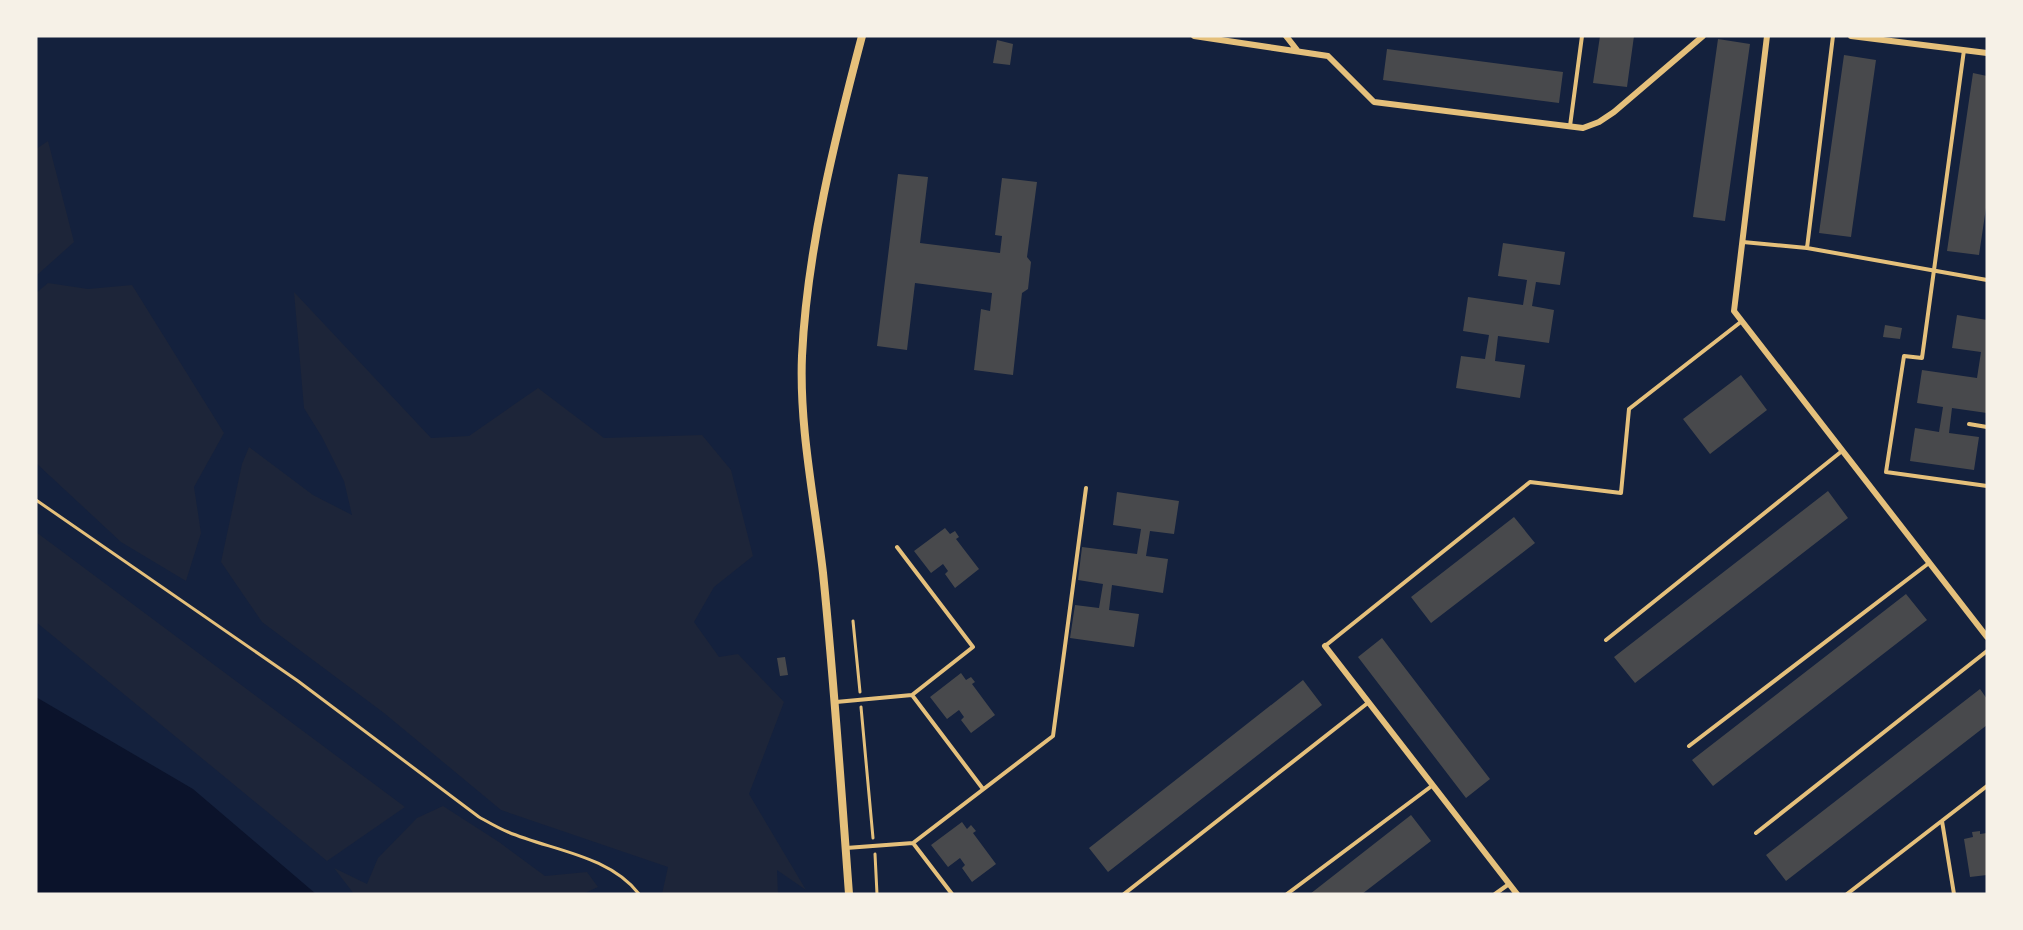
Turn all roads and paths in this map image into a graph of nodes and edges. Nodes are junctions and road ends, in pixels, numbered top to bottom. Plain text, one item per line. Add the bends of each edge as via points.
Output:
1 (862, 36) edge
2 (1194, 36) edge
3 (1286, 36) edge
4 (1582, 36) edge
5 (1703, 36) edge
6 (1767, 36) edge
7 (1833, 36) edge
8 (1851, 36) edge
9 (1297, 50) junction
10 (1964, 50) junction
11 (1987, 53) edge
12 (1570, 126) junction
13 (1743, 242) junction
14 (1807, 248) junction
15 (1934, 272) junction
16 (1987, 280) edge
17 (1742, 321) junction
18 (1969, 424) dead end
19 (1987, 427) edge
20 (1843, 451) junction
21 (1987, 486) edge
22 (1086, 488) dead end
23 (36, 500) edge
24 (897, 546) dead end
25 (1929, 563) junction
26 (853, 621) dead end
27 (1987, 637) edge
28 (1606, 640) dead end
29 (1326, 645) joint
30 (1987, 651) edge
31 (912, 695) junction
32 (861, 700) junction
33 (834, 702) junction
34 (1369, 702) junction
35 (1689, 746) dead end
36 (1433, 784) junction
37 (1987, 786) edge
38 (983, 789) junction
39 (1942, 820) junction
40 (1756, 833) dead end
41 (913, 843) junction
42 (874, 846) junction
43 (845, 848) junction
44 (1509, 884) junction
45 (639, 894) edge
46 (850, 894) edge
47 (877, 894) edge
48 (952, 894) edge
49 (1124, 894) edge
50 (1287, 894) edge
51 (1495, 894) edge
52 (1517, 894) edge
53 (1847, 894) edge
54 (1953, 894) edge

1 - 33 street via 816,247 802,356 803,400
2 - 9 street
3 - 9 street
4 - 12 lane
5 - 12 street via 1599,122 1583,128
6 - 13 street
7 - 14 lane
8 - 10 street
9 - 12 street via 1328,56 1374,102
10 - 11 street
10 - 15 lane
13 - 14 lane
13 - 17 street via 1734,311
14 - 15 lane
15 - 16 lane
15 - 21 lane via 1922,358 1904,356 1886,472
17 - 20 street
17 - 29 lane via 1629,409 1621,493 1530,482
18 - 19 lane
20 - 25 street
20 - 28 lane
22 - 38 lane via 1053,736
23 - 45 path via 298,681 478,817 595,863 623,878
24 - 31 lane via 973,647
25 - 27 street
25 - 35 lane
26 - 32 path
29 - 34 street
30 - 40 lane
31 - 32 lane
31 - 38 lane
32 - 33 lane
32 - 42 path
33 - 43 street
34 - 36 street
34 - 49 lane
36 - 44 street
36 - 50 lane
37 - 39 lane
38 - 41 lane
39 - 53 lane
39 - 54 lane
41 - 42 lane
41 - 48 lane
42 - 43 lane
42 - 47 path
43 - 46 street
44 - 51 lane
44 - 52 street

